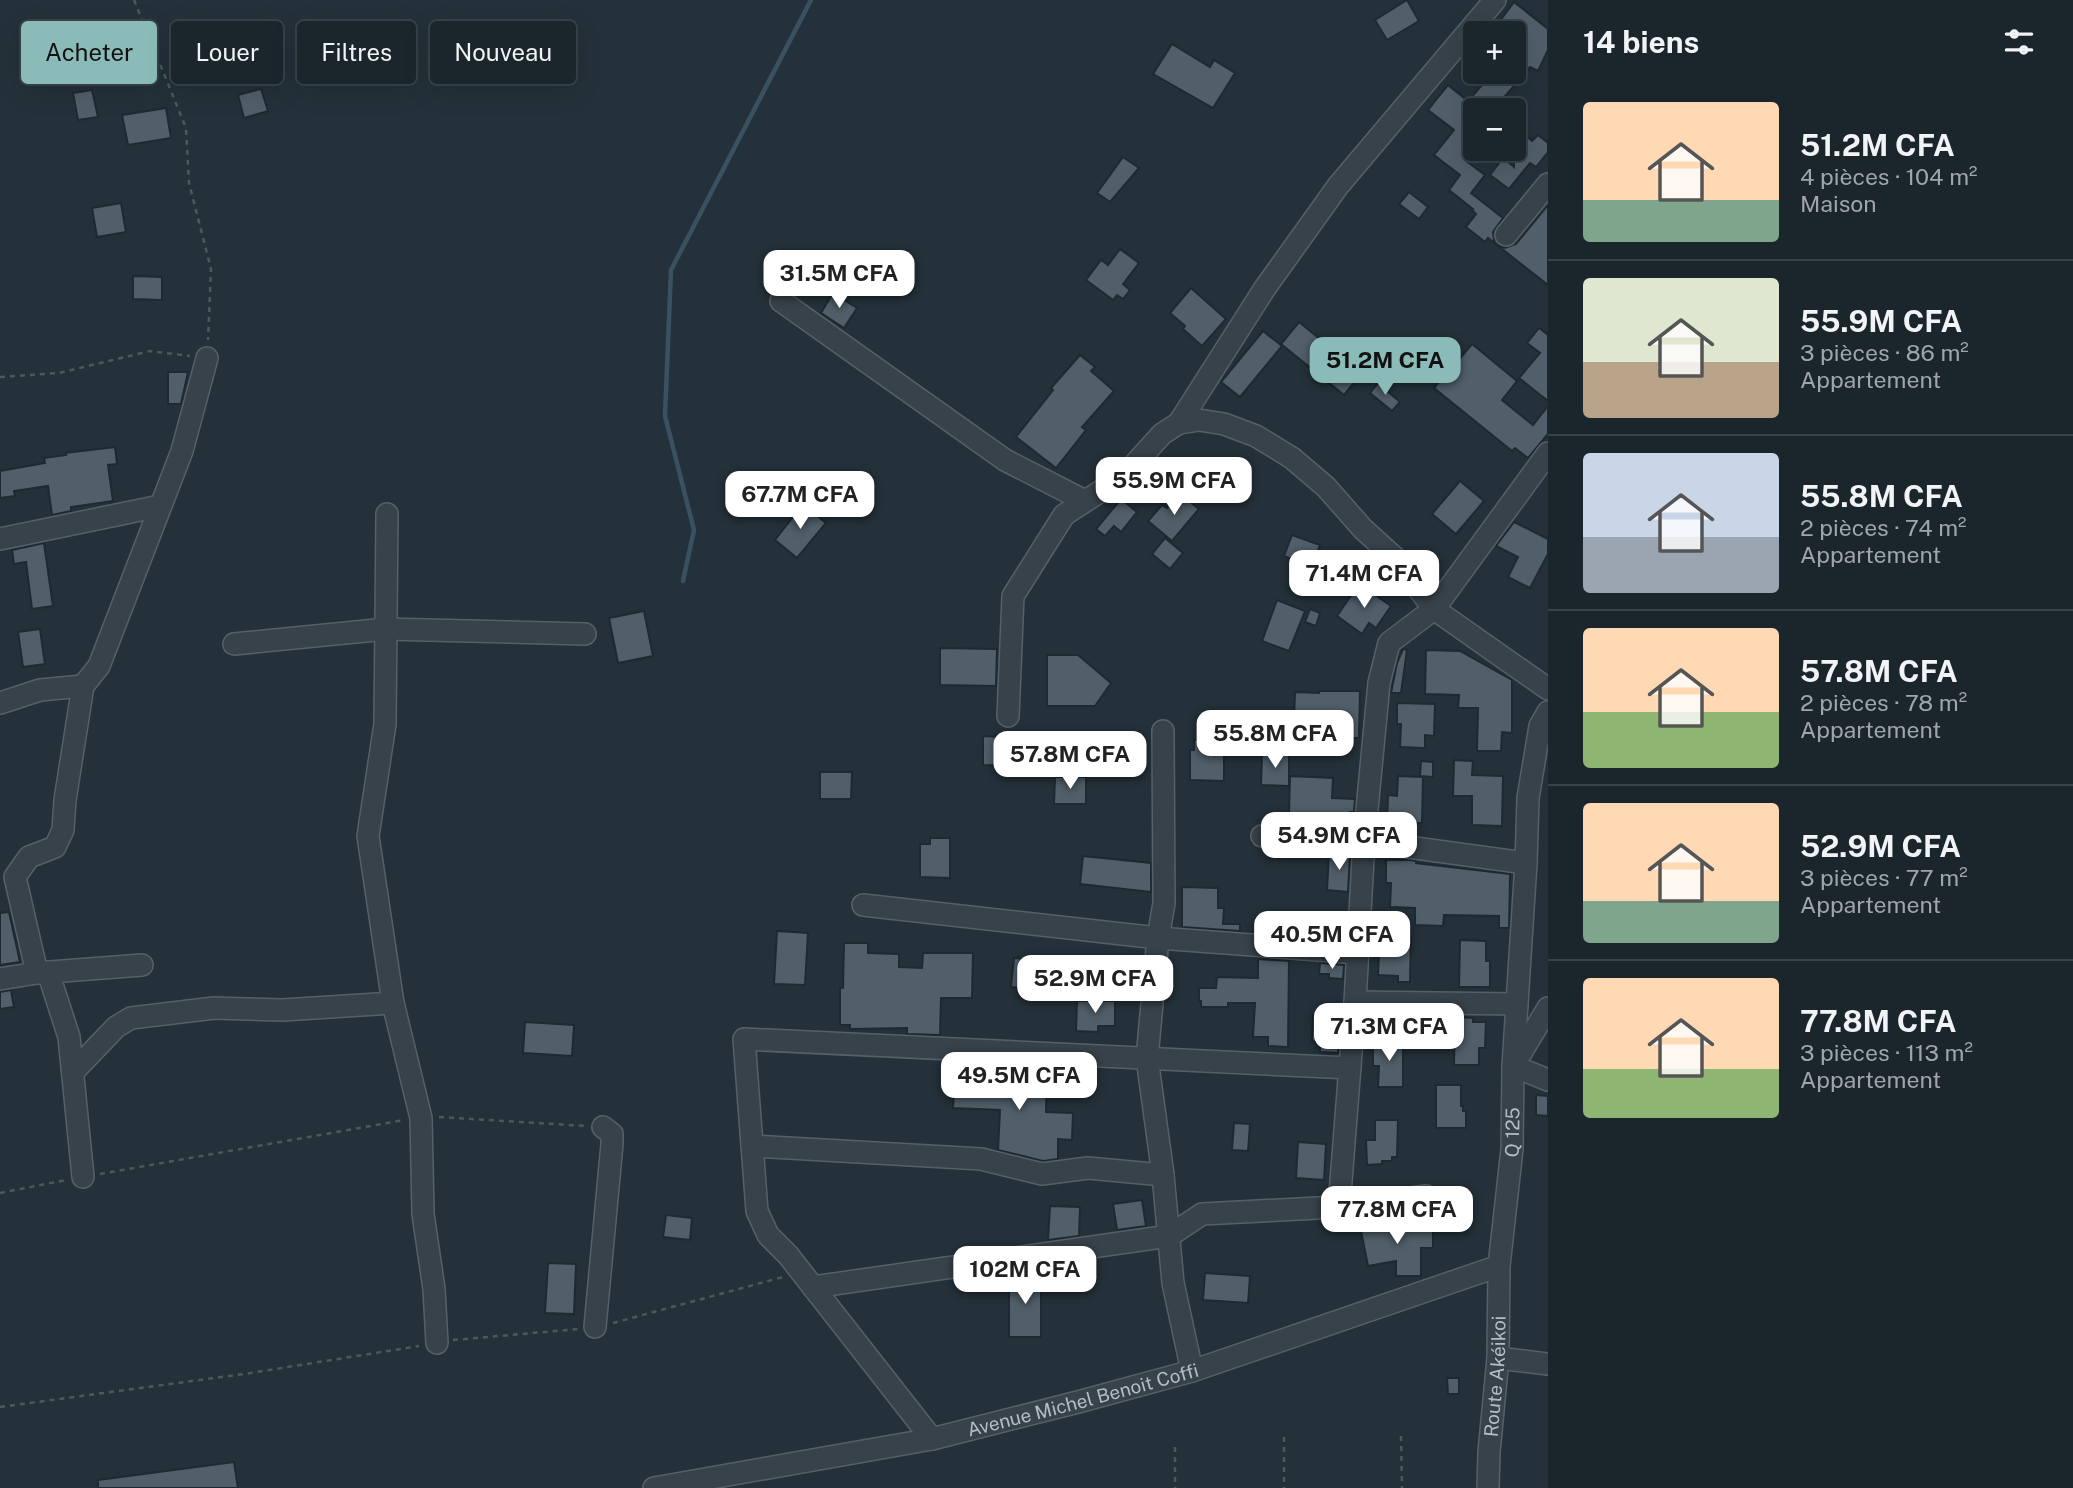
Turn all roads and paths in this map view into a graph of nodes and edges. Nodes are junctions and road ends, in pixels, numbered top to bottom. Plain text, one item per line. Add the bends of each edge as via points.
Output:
1 (134, 0) edge
2 (1495, 0) edge
3 (1548, 184) edge
4 (1506, 235) dead end
5 (781, 301) dead end
6 (207, 358) junction
7 (0, 377) edge
8 (1180, 423) junction
9 (1548, 453) edge
10 (1541, 479) edge
11 (1084, 501) junction
12 (160, 506) junction
13 (387, 514) dead end
14 (0, 539) edge
15 (1434, 609) junction
16 (386, 629) junction
17 (585, 634) dead end
18 (234, 643) dead end
19 (83, 686) junction
20 (1548, 689) edge
21 (0, 703) edge
22 (1548, 712) edge
23 (1008, 716) dead end
24 (1163, 731) dead end
25 (1262, 836) dead end
26 (1364, 841) junction
27 (1526, 863) junction
28 (863, 905) dead end
29 (1158, 938) junction
30 (1358, 953) junction
31 (142, 965) dead end
32 (43, 972) junction
33 (0, 979) edge
34 (1356, 1002) junction
35 (393, 1003) junction
36 (1517, 1004) junction
37 (1548, 1007) edge
38 (1147, 1058) junction
39 (1513, 1066) junction
40 (1350, 1068) junction
41 (73, 1072) junction
42 (1548, 1080) edge
43 (422, 1118) junction
44 (603, 1127) joint
45 (752, 1146) junction
46 (1163, 1175) junction
47 (83, 1177) junction
48 (0, 1193) edge
49 (1426, 1196) dead end
50 (1339, 1207) junction
51 (1169, 1236) junction
52 (1499, 1266) junction
53 (807, 1280) junction
54 (595, 1327) junction
55 (437, 1343) junction
56 (1498, 1358) junction
57 (1548, 1364) edge
58 (1192, 1371) junction
59 (0, 1407) edge
60 (1401, 1436) dead end
61 (1284, 1437) dead end
62 (932, 1438) junction
63 (1175, 1447) dead end
64 (654, 1488) edge
65 (1175, 1488) edge
66 (1284, 1488) edge
67 (1402, 1488) edge
68 (1488, 1488) edge

1 - 6 path via 186,128 189,183 211,269
2 - 8 street via 1338,186 1265,288
3 - 4 street
5 - 11 street via 1005,460
6 - 7 path via 149,351 59,373
6 - 12 street via 182,451
8 - 11 street via 1162,434 1124,476
8 - 15 street via 1199,420 1224,425 1256,436 1292,458 1395,558
9 - 10 street
10 - 15 street
11 - 23 street via 1064,515 1013,596
12 - 14 street
12 - 19 street via 99,666
13 - 16 street
15 - 20 street
15 - 26 street via 1389,643 1379,683
16 - 17 street
16 - 18 street
16 - 35 street via 385,724 368,836
19 - 21 street via 40,690
19 - 32 street via 63,830 55,847 29,857 15,877
22 - 27 street via 1540,726 1528,798
24 - 29 street via 1164,904
25 - 26 street
26 - 27 street
26 - 30 street
27 - 36 street
28 - 29 street
29 - 30 street
29 - 38 street
30 - 34 street
31 - 32 street
32 - 33 street
32 - 41 street via 69,1037
34 - 36 street
34 - 40 street
35 - 41 street via 214,1009 131,1018 116,1027
35 - 43 street
36 - 39 street
37 - 39 street, Q 125
38 - 40 street
38 - 45 street via 744,1038
38 - 46 street
39 - 42 street
39 - 52 street, Q 125 via 1512,1149
40 - 50 street
41 - 47 street
43 - 44 path
43 - 47 path
43 - 55 street via 423,1214
44 - 54 street via 612,1133 612,1144
45 - 46 street via 981,1159 1042,1174 1088,1168
45 - 53 street via 757,1211 768,1235
46 - 51 street
47 - 48 path
49 - 50 street
50 - 51 street via 1202,1214
51 - 53 street
51 - 58 street via 1173,1283
52 - 56 street, Route Akéikoi
52 - 58 street, Avenue Michel Benoit Coffi
53 - 54 path
53 - 62 street
54 - 55 path
55 - 59 path
56 - 57 street
56 - 68 street, Route Akéikoi
58 - 62 street, Avenue Michel Benoit Coffi
60 - 67 path
61 - 66 path
62 - 64 street, Avenue Michel Benoit Coffi
63 - 65 path

